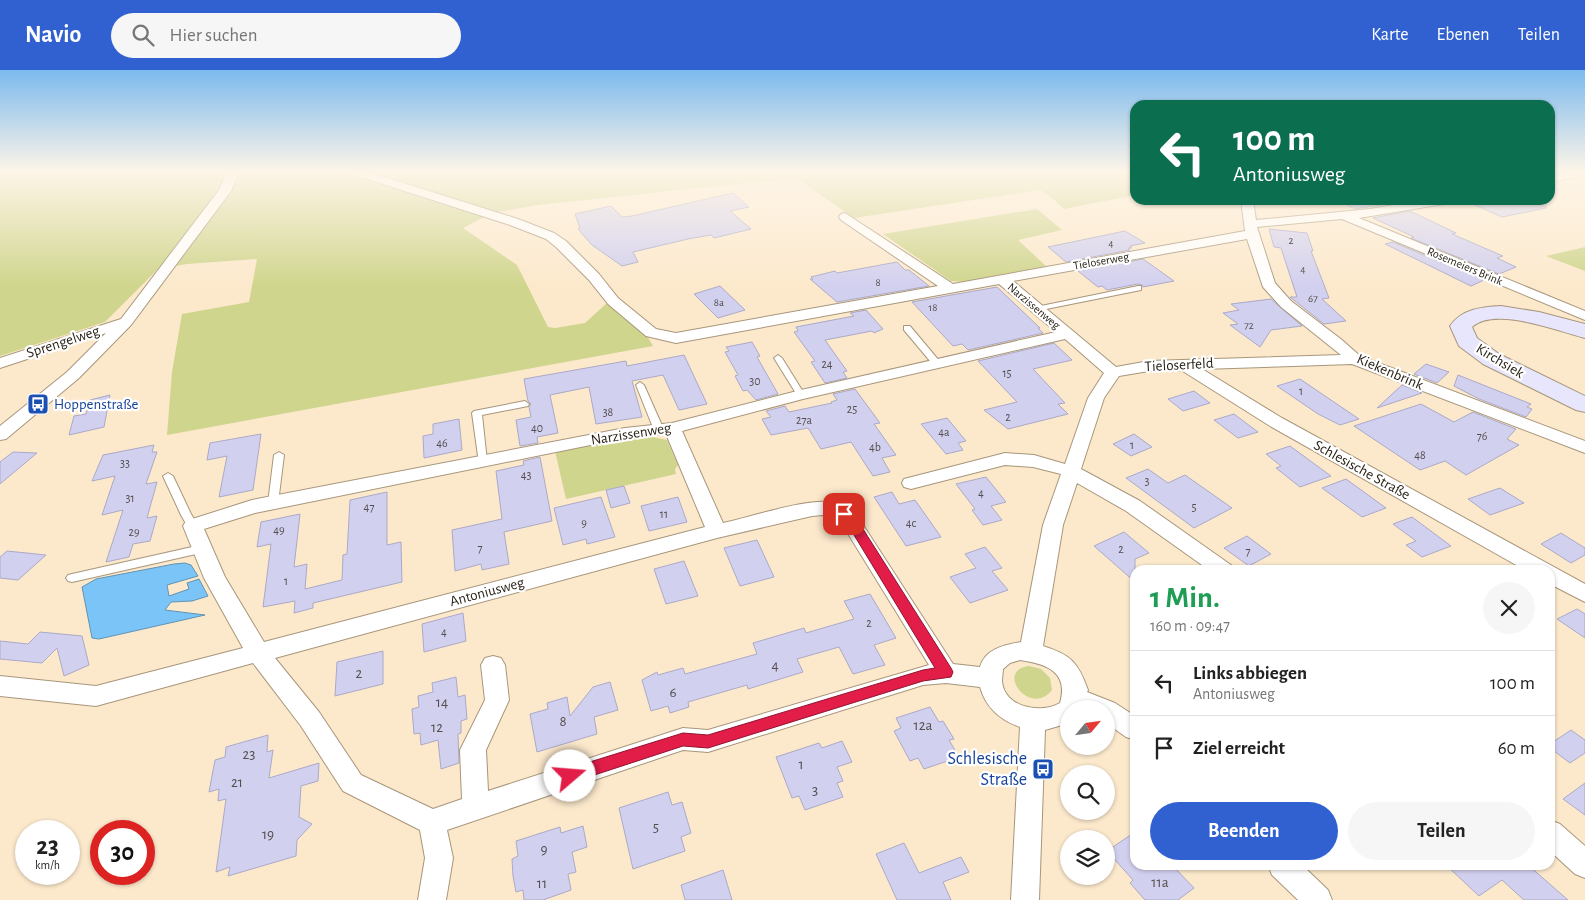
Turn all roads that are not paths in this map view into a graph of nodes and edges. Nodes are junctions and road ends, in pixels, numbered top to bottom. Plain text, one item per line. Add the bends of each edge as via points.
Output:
1 (211, 210) edge
2 (475, 210) edge
3 (1248, 210) edge
4 (1384, 210) edge
5 (1345, 216) junction
6 (845, 217) dead end
7 (1251, 229) junction
8 (1002, 278) junction
9 (950, 288) junction
10 (1138, 288) dead end
11 (1036, 309) junction
12 (1585, 316) edge
13 (126, 322) junction
14 (907, 328) dead end
15 (1585, 331) edge
16 (1067, 334) junction
17 (778, 358) dead end
18 (1354, 359) junction
19 (0, 363) edge
20 (1185, 364) junction
21 (938, 365) junction
22 (1113, 372) junction
23 (640, 385) dead end
24 (800, 395) junction
25 (525, 404) dead end
26 (1585, 405) edge
27 (665, 429) junction
28 (0, 435) edge
29 (1585, 448) edge
30 (279, 455) dead end
31 (482, 461) junction
32 (1070, 471) junction
33 (168, 476) dead end
34 (911, 482) dead end
35 (273, 503) junction
36 (193, 526) junction
37 (717, 531) junction
38 (201, 549) junction
39 (1217, 565) edge
40 (1533, 565) edge
41 (1555, 577) edge
42 (72, 578) dead end
43 (1585, 594) edge
44 (1031, 651) junction
45 (258, 653) junction
46 (493, 665) dead end
47 (946, 672) junction
48 (989, 678) junction
49 (0, 686) edge
50 (1072, 700) edge
51 (1060, 716) edge
52 (1115, 716) edge
53 (1033, 720) junction
54 (1130, 726) edge
55 (476, 806) junction
56 (432, 822) junction
57 (1555, 837) edge
58 (1585, 864) edge
59 (1287, 870) edge
60 (432, 900) edge
61 (1025, 900) edge
62 (1318, 900) edge

1 - 13 street
2 - 9 street, Tieloserweg via 550,236 594,277 613,301 651,333 676,338
3 - 7 street, Kiekenbrink
4 - 5 street, Tieloserweg
5 - 7 street, Tieloserweg
5 - 12 street, Rosemeiers Brink
6 - 9 street
7 - 8 street, Tieloserweg
7 - 18 street, Kiekenbrink via 1268,284 1286,304
8 - 9 street, Tieloserweg
8 - 11 street, Narzissenweg
10 - 11 lane
11 - 16 street, Narzissenweg
13 - 19 street, Sprengelweg
13 - 28 street via 73,375
14 - 21 lane
15 - 26 main road, Kirchsiek via 1512,314 1480,314 1470,317 1461,326 1467,341 1491,359
16 - 21 street, Narzissenweg
16 - 22 street, Narzissenweg
17 - 24 lane
18 - 20 street, Tieloserfeld
18 - 29 street, Kiekenbrink
20 - 22 street, Tieloserfeld
20 - 40 street, Schlesische Straße via 1276,422
21 - 24 street, Narzissenweg
22 - 32 street via 1096,398
23 - 27 lane
24 - 27 street, Narzissenweg
25 - 31 lane via 477,413
27 - 31 street, Narzissenweg via 625,433
27 - 37 street
30 - 35 lane
31 - 35 street, Narzissenweg
32 - 34 street via 1034,461 1005,459
32 - 39 street via 1133,506
32 - 44 street via 1053,525
33 - 36 lane
35 - 36 street, Narzissenweg
36 - 38 street
37 - 45 street, Antoniusweg
37 - 47 street, Antoniusweg via 812,509 836,510 844,514
38 - 42 lane
38 - 45 street
41 - 43 street
44 - 48 street via 1016,651 1002,656 993,665
44 - 50 street via 1046,655 1064,668 1075,686
45 - 49 street, Antoniusweg via 96,696
45 - 56 street via 310,718 352,783
46 - 55 street via 497,700 473,750
47 - 48 street
47 - 55 street via 923,675 708,741 683,739
48 - 53 street via 997,699 1006,709
51 - 53 street
52 - 54 street
53 - 61 street
55 - 56 street
56 - 60 street via 439,858
57 - 58 street
59 - 62 street

